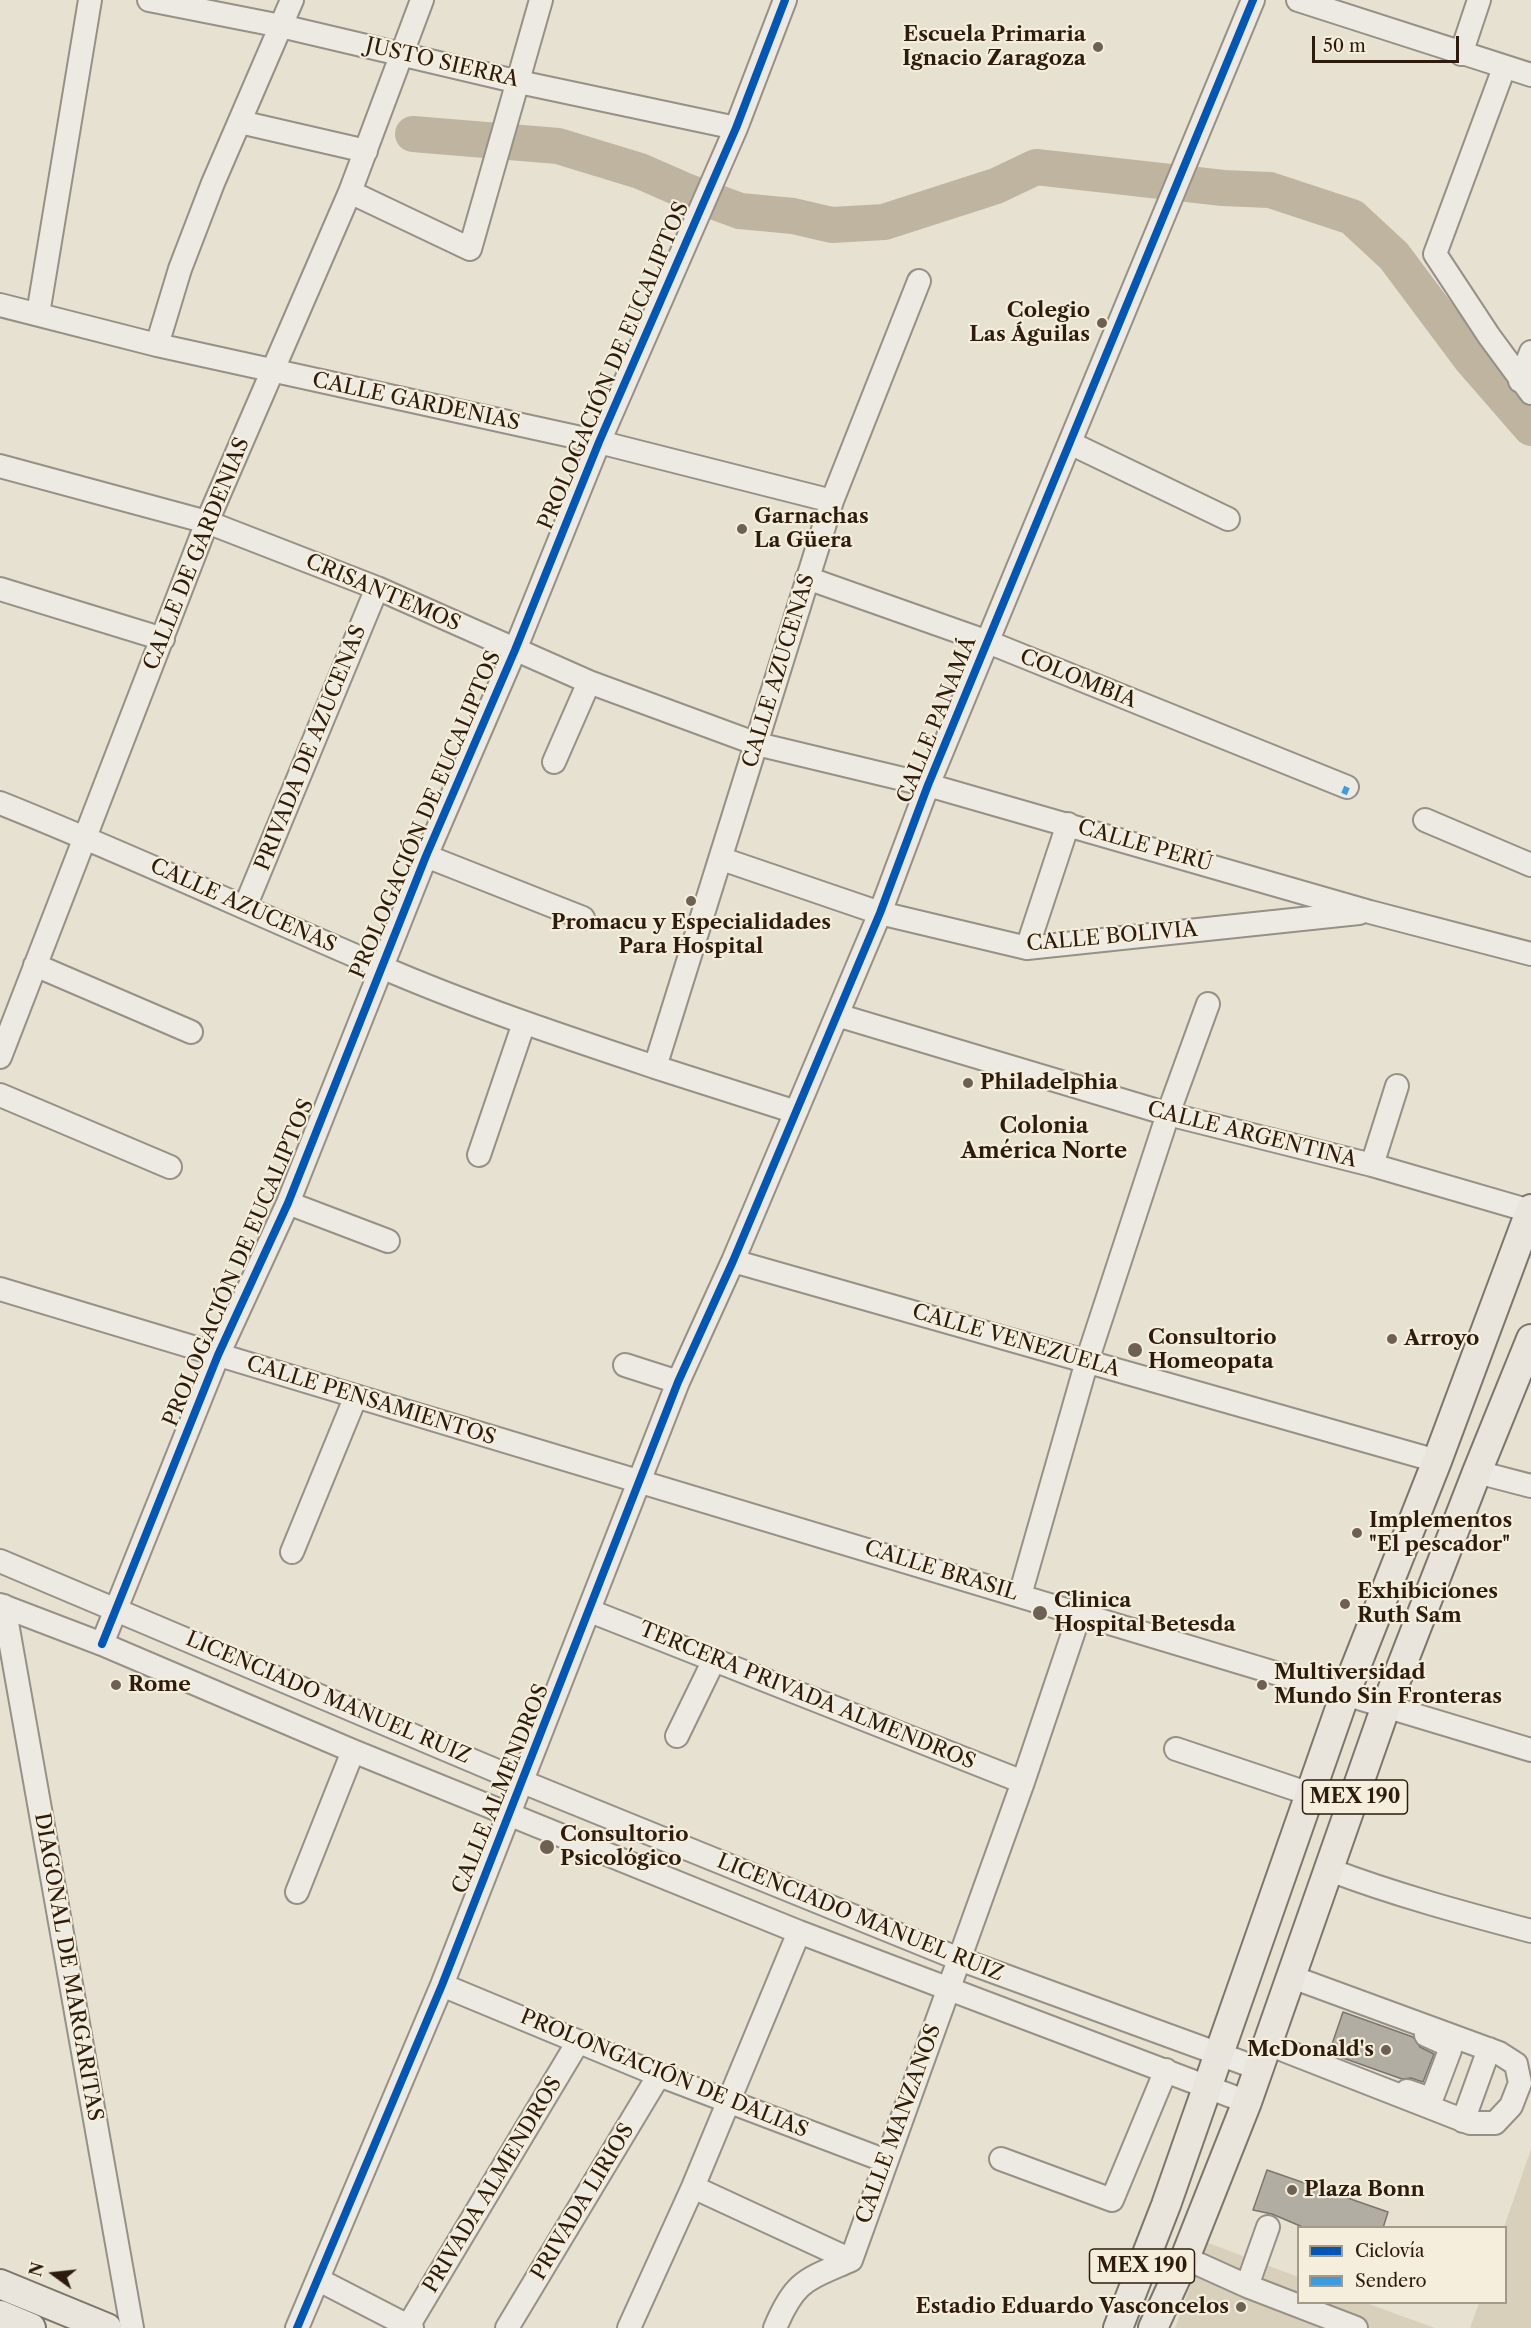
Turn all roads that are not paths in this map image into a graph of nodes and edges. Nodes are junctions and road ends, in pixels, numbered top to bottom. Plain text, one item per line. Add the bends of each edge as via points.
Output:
1 (90, 0) edge
2 (151, 0) edge
3 (292, 0) edge
4 (422, 0) edge
5 (541, 0) edge
6 (785, 0) edge
7 (1253, 0) edge
8 (1298, 0) edge
9 (1479, 0) edge
10 (281, 26) junction
11 (402, 54) junction
12 (1461, 54) junction
13 (1504, 68) junction
14 (1531, 75) edge
15 (519, 82) junction
16 (240, 122) junction
17 (736, 128) junction
18 (366, 151) junction
19 (350, 192) junction
20 (919, 281) dead end
21 (0, 305) edge
22 (38, 314) junction
23 (157, 345) junction
24 (1531, 352) edge
25 (272, 371) junction
26 (1526, 387) edge
27 (599, 442) junction
28 (1070, 443) junction
29 (0, 466) edge
30 (831, 501) junction
31 (1228, 519) dead end
32 (207, 522) junction
33 (807, 578) junction
34 (377, 588) junction
35 (0, 589) edge
36 (163, 639) junction
37 (988, 642) junction
38 (515, 650) junction
39 (589, 682) junction
40 (757, 744) junction
41 (554, 762) dead end
42 (928, 785) junction
43 (1347, 787) dead end
44 (0, 803) edge
45 (1425, 820) dead end
46 (1068, 824) junction
47 (84, 837) junction
48 (426, 856) junction
49 (722, 860) junction
50 (1531, 866) edge
51 (245, 907) junction
52 (1370, 912) junction
53 (880, 913) junction
54 (584, 918) dead end
55 (1027, 948) junction
56 (1531, 954) edge
57 (35, 965) junction
58 (381, 967) junction
59 (1208, 1004) dead end
60 (837, 1015) junction
61 (524, 1023) junction
62 (191, 1032) dead end
63 (0, 1057) edge
64 (655, 1067) junction
65 (1397, 1086) dead end
66 (0, 1095) edge
67 (796, 1112) junction
68 (1168, 1114) junction
69 (479, 1155) dead end
70 (1372, 1165) junction
71 (170, 1167) dead end
72 (288, 1203) junction
73 (1531, 1210) edge
74 (388, 1241) dead end
75 (733, 1261) junction
76 (0, 1289) edge
77 (1531, 1339) edge
78 (218, 1355) junction
79 (1087, 1361) junction
80 (624, 1365) dead end
81 (678, 1382) junction
82 (356, 1396) junction
83 (1437, 1461) junction
84 (1477, 1472) junction
85 (639, 1481) junction
86 (1531, 1486) edge
87 (292, 1552) dead end
88 (0, 1560) edge
89 (1020, 1595) junction
90 (2, 1605) edge
91 (115, 1608) junction
92 (590, 1611) junction
93 (1079, 1616) junction
94 (102, 1644) junction
95 (714, 1660) junction
96 (1345, 1694) junction
97 (1386, 1706) junction
98 (677, 1736) dead end
99 (1176, 1749) dead end
100 (1531, 1750) edge
101 (353, 1751) junction
102 (523, 1782) junction
103 (1023, 1782) junction
104 (1310, 1794) junction
105 (510, 1814) junction
106 (1330, 1870) junction
107 (297, 1892) dead end
108 (1531, 1931) edge
109 (799, 1932) junction
110 (959, 1959) junction
111 (1292, 1977) junction
112 (442, 1985) junction
113 (948, 1989) junction
114 (1370, 2006) junction
115 (579, 2042) junction
116 (1489, 2049) junction
117 (1220, 2054) junction
118 (1264, 2057) junction
119 (1166, 2070) junction
120 (1334, 2070) junction
121 (659, 2075) junction
122 (1207, 2086) junction
123 (1247, 2102) junction
124 (728, 2103) junction
125 (1463, 2121) junction
126 (1001, 2159) dead end
127 (886, 2161) junction
128 (693, 2187) junction
129 (1166, 2205) junction
130 (1268, 2227) dead end
131 (1185, 2258) junction
132 (851, 2260) junction
133 (319, 2280) junction
134 (0, 2284) edge
135 (1247, 2286) junction
136 (0, 2315) edge
137 (1158, 2322) edge
138 (409, 2327) edge
139 (31, 2328) edge
140 (107, 2328) edge
141 (132, 2328) edge
142 (297, 2328) edge
143 (507, 2328) edge
144 (629, 2328) edge
145 (775, 2328) edge
146 (1118, 2328) edge
147 (1356, 2328) edge

1 - 22 street
2 - 10 street, JUSTO SIERRA
3 - 10 street
4 - 11 street, CALLE DE GARDENIAS
5 - 15 street
6 - 17 street, PROLOGACIÓN DE EUCALIPTOS
7 - 28 street, CALLE PANAMÁ
8 - 12 street
9 - 12 street
10 - 11 street, JUSTO SIERRA
10 - 16 street
11 - 15 street, JUSTO SIERRA
11 - 18 street, CALLE DE GARDENIAS
12 - 13 street
13 - 14 street
13 - 26 street via 1435,254
15 - 17 street, JUSTO SIERRA
15 - 19 street via 470,249
16 - 18 street
16 - 23 street via 180,269
17 - 27 street, PROLOGACIÓN DE EUCALIPTOS
18 - 19 street, CALLE DE GARDENIAS
19 - 25 street, CALLE DE GARDENIAS
20 - 30 street, CALLE AZUCENAS
21 - 22 street, CALLE GARDENIAS
22 - 23 street, CALLE GARDENIAS
23 - 25 street, CALLE GARDENIAS
24 - 26 street
25 - 27 street, CALLE GARDENIAS
25 - 32 street, CALLE DE GARDENIAS
27 - 30 street, CALLE GARDENIAS
27 - 38 street, PROLOGACIÓN DE EUCALIPTOS
28 - 31 street
28 - 37 street, CALLE PANAMÁ
29 - 32 street, CRISANTEMOS
30 - 33 street, CALLE AZUCENAS
32 - 34 street, CRISANTEMOS
32 - 36 street, CALLE DE GARDENIAS
33 - 37 street, COLOMBIA
33 - 40 street, CALLE AZUCENAS
34 - 38 street, CRISANTEMOS
34 - 51 street, PRIVADA DE AZUCENAS
35 - 36 street
36 - 47 street, CALLE DE GARDENIAS
37 - 42 street, CALLE PANAMÁ
37 - 43 street, COLOMBIA
38 - 39 street, CRISANTEMOS
38 - 48 street, PROLOGACIÓN DE EUCALIPTOS
39 - 40 street, CRISANTEMOS
39 - 41 street
40 - 42 street, CALLE PERÚ
40 - 49 street, CALLE AZUCENAS
42 - 46 street, CALLE PERÚ
42 - 53 street, CALLE PANAMÁ
44 - 47 street, CALLE AZUCENAS
45 - 50 street
46 - 52 street, CALLE PERÚ
46 - 55 street
47 - 51 street, CALLE AZUCENAS
47 - 57 street, CALLE DE GARDENIAS
48 - 54 street
48 - 58 street, PROLOGACIÓN DE EUCALIPTOS
49 - 53 street, CALLE BOLIVIA
49 - 64 street, CALLE AZUCENAS
51 - 58 street, CALLE AZUCENAS
52 - 55 street, CALLE BOLIVIA
52 - 56 street, CALLE PERÚ
53 - 55 street, CALLE BOLIVIA
53 - 60 street, CALLE PANAMÁ
57 - 62 street
57 - 63 street, CALLE DE GARDENIAS
58 - 61 street, CALLE AZUCENAS
58 - 72 street, PROLOGACIÓN DE EUCALIPTOS
59 - 68 street
60 - 67 street, CALLE PANAMÁ
60 - 68 street, CALLE ARGENTINA
61 - 64 street, CALLE AZUCENAS
61 - 69 street
64 - 67 street, CALLE AZUCENAS
65 - 70 street
66 - 71 street
67 - 75 street, CALLE PANAMÁ
68 - 70 street, CALLE ARGENTINA
68 - 79 street
70 - 73 street, CALLE ARGENTINA
72 - 74 street
72 - 78 street, PROLOGACIÓN DE EUCALIPTOS
73 - 83 main road, MEX 190
75 - 79 street, CALLE VENEZUELA
75 - 81 street, CALLE ALMENDROS
76 - 78 street, CALLE PENSAMIENTOS
77 - 84 main road, MEX 190
78 - 82 street, CALLE PENSAMIENTOS
78 - 91 street, PROLOGACIÓN DE EUCALIPTOS
79 - 83 street, CALLE VENEZUELA
79 - 89 street
80 - 81 street
81 - 85 street, CALLE ALMENDROS
82 - 85 street, CALLE PENSAMIENTOS
82 - 87 street
83 - 96 main road, MEX 190
84 - 86 street
84 - 97 main road, MEX 190
85 - 89 street, CALLE BRASIL
85 - 92 street, CALLE ALMENDROS
88 - 91 street, LICENCIADO MANUEL RUIZ
89 - 93 street, CALLE BRASIL
90 - 94 street, LICENCIADO MANUEL RUIZ
90 - 141 street, DIAGONAL DE MARGARITAS
91 - 94 street, PROLOGACIÓN DE EUCALIPTOS
91 - 102 street, LICENCIADO MANUEL RUIZ
92 - 95 street, TERCERA PRIVADA ALMENDROS
92 - 102 street, CALLE ALMENDROS
93 - 96 street, CALLE BRASIL
93 - 103 street
94 - 101 street, LICENCIADO MANUEL RUIZ
95 - 98 street
95 - 103 street, TERCERA PRIVADA ALMENDROS
96 - 97 street, CALLE BRASIL
96 - 104 main road, MEX 190
97 - 100 street
97 - 106 main road, MEX 190
99 - 104 street
101 - 105 street, LICENCIADO MANUEL RUIZ
101 - 107 street
102 - 105 street, CALLE ALMENDROS
102 - 110 street, LICENCIADO MANUEL RUIZ
103 - 110 street, CALLE MANZANOS
104 - 117 main road, MEX 190
105 - 109 street, LICENCIADO MANUEL RUIZ
105 - 112 street, CALLE ALMENDROS
106 - 108 street
106 - 111 main road, MEX 190
109 - 113 street, LICENCIADO MANUEL RUIZ
109 - 124 street
110 - 113 street, CALLE MANZANOS
110 - 117 street, LICENCIADO MANUEL RUIZ
111 - 114 street
111 - 118 main road, MEX 190
112 - 115 street, PROLONGACIÓN DE DALIAS
112 - 133 street, CALLE ALMENDROS
113 - 119 street, LICENCIADO MANUEL RUIZ
113 - 127 street, CALLE MANZANOS
114 - 116 street
114 - 120 street via 1381,2015 1446,2044 1450,2050 1433,2095 1426,2098 1351,2071
115 - 121 street, PROLONGACIÓN DE DALIAS
115 - 138 street, PRIVADA ALMENDROS
116 - 125 street
116 - 125 street via 1516,2064 1520,2083 1511,2106 1495,2123
117 - 118 street, LICENCIADO MANUEL RUIZ
117 - 122 main road, MEX 190
118 - 120 street, LICENCIADO MANUEL RUIZ
118 - 123 main road, MEX 190
119 - 122 street, LICENCIADO MANUEL RUIZ
119 - 126 street via 1112,2200
120 - 125 street
121 - 124 street, PROLONGACIÓN DE DALIAS
121 - 143 street, PRIVADA LIRIOS
122 - 123 street, LICENCIADO MANUEL RUIZ
122 - 129 main road, MEX 190
123 - 131 main road, MEX 190
124 - 127 street, PROLONGACIÓN DE DALIAS
124 - 128 street
127 - 132 street, CALLE MANZANOS
128 - 132 street
128 - 144 street
129 - 137 main road
129 - 146 main road, MEX 190
130 - 135 street
131 - 135 street
131 - 137 main road, MEX 190
132 - 145 street via 807,2279 794,2291
133 - 138 street
133 - 142 street, CALLE ALMENDROS
134 - 140 main road
135 - 147 street
136 - 139 main road

